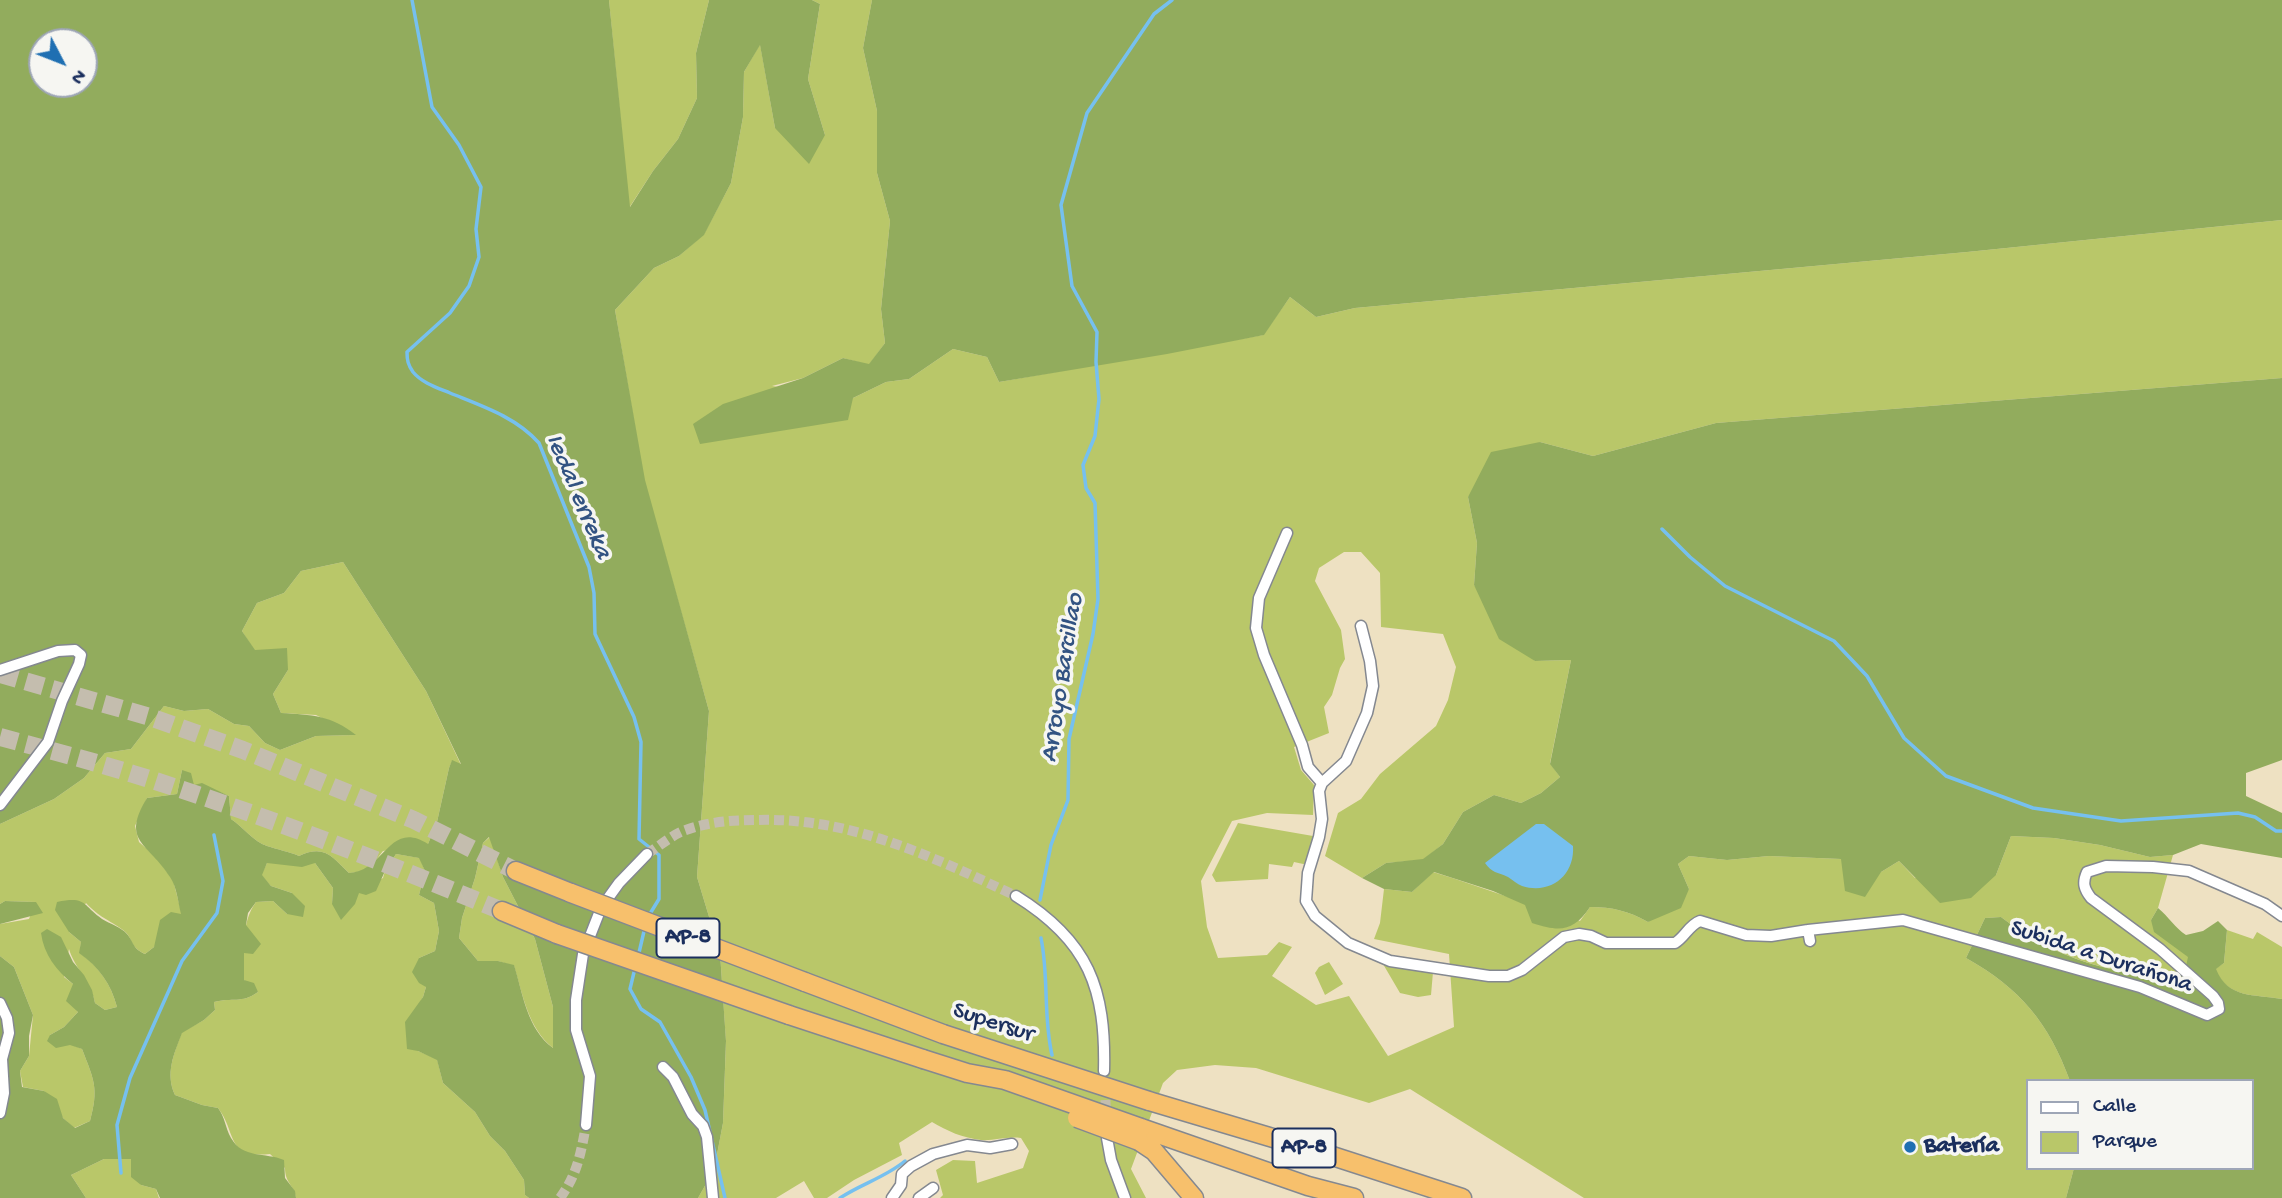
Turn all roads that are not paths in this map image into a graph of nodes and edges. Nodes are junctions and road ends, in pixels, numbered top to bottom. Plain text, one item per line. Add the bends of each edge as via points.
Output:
1 (1287, 533) dead end
2 (1361, 626) dead end
3 (0, 670) edge
4 (1322, 783) junction
5 (0, 805) edge
6 (647, 854) tunnel mouth
7 (516, 871) tunnel mouth
8 (1016, 896) tunnel mouth
9 (502, 911) tunnel mouth
10 (2282, 916) edge
11 (1808, 930) junction
12 (1810, 942) dead end
13 (0, 1003) edge
14 (663, 1067) dead end
15 (1104, 1071) tunnel mouth
16 (0, 1113) edge
17 (586, 1125) tunnel mouth
18 (1140, 1134) junction
19 (1107, 1139) dead end
20 (1012, 1144) dead end
21 (933, 1188) dead end
22 (713, 1198) edge
23 (892, 1198) edge
24 (919, 1198) edge
25 (1125, 1198) edge
26 (1194, 1198) edge
27 (1354, 1198) edge
28 (1462, 1198) edge

1 - 4 street via 1259,598 1256,628 1308,767
2 - 4 street via 1373,685 1367,713 1346,761
3 - 5 street via 58,651 75,650 81,655 48,742
4 - 11 street, Subida a Durañona via 1320,837 1308,873 1306,901 1315,916 1348,943 1390,961 1507,976 1522,970 1564,937 1578,934 1606,943 1675,943 1700,921 1746,935
6 - 17 street via 601,908 583,954 576,1030 590,1076
7 - 28 highway, Supersur / AP-8, bridge via 943,1034
8 - 15 street via 1055,925 1086,965 1103,1018
9 - 18 highway, AP-8, bridge via 556,934 967,1073 1000,1090
10 - 11 street, Subida a Durañona via 2189,871 2106,866 2087,872 2084,889 2091,898 2161,949 2213,996 2219,1009 2207,1015 2140,987 1903,920
11 - 12 street
13 - 16 street via 9,1033 2,1059
14 - 22 street via 703,1126
18 - 26 highway, AP-8
18 - 27 highway, AP-8
19 - 25 street
20 - 23 street via 990,1148 967,1145 933,1154 902,1174
21 - 24 street

